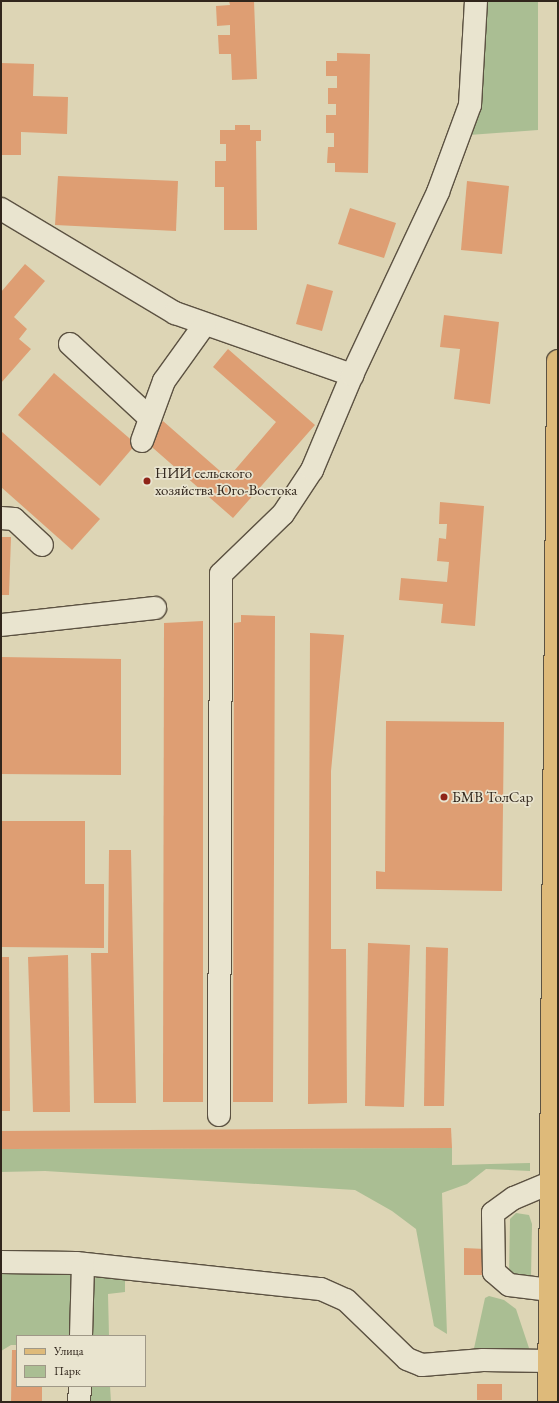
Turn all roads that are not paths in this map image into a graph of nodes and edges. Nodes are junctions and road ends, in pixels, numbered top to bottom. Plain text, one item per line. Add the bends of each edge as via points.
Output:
1 (476, 1) edge
2 (1, 209) edge
3 (205, 324) junction
4 (70, 344) dead end
5 (558, 361) edge
6 (352, 375) junction
7 (150, 418) junction
8 (142, 441) dead end
9 (1, 518) edge
10 (42, 545) dead end
11 (155, 608) dead end
12 (1, 625) edge
13 (219, 1115) dead end
14 (552, 1182) junction
15 (1, 1262) edge
16 (83, 1264) junction
17 (550, 1290) junction
18 (81, 1335) edge
19 (549, 1361) junction
20 (80, 1387) edge
21 (79, 1402) edge
22 (549, 1402) edge

1 - 6 street via 470,105 462,132 438,192
2 - 3 street via 175,313
3 - 6 street
3 - 7 street via 164,381
4 - 7 street
5 - 14 main road
6 - 13 street via 312,470 283,514 221,574
7 - 8 street
9 - 10 street via 14,519
11 - 12 street
14 - 17 main road
14 - 17 street via 514,1198 493,1213 494,1272 509,1285
15 - 16 street
16 - 18 street
16 - 19 street via 322,1289 346,1300 402,1355 422,1365 483,1360
17 - 19 main road
19 - 22 main road
20 - 21 street

